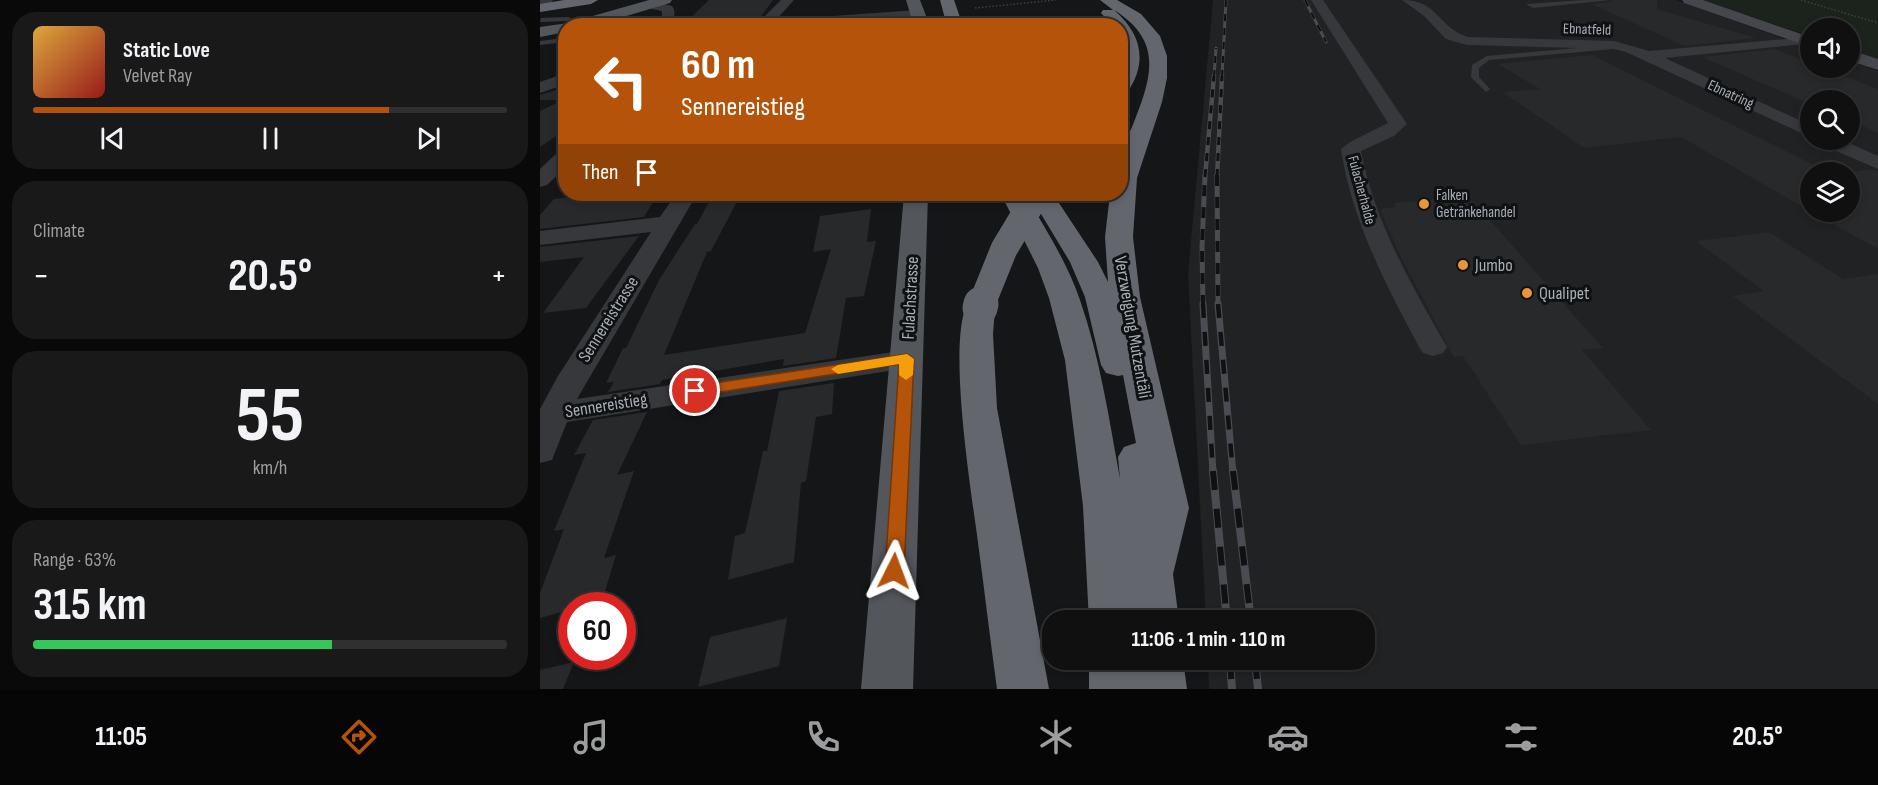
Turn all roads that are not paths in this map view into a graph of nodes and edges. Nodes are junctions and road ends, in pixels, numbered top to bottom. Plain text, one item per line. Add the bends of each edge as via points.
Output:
1 (547, 0) edge
2 (567, 0) edge
3 (591, 0) edge
4 (788, 0) edge
5 (934, 0) edge
6 (947, 0) edge
7 (1317, 0) edge
8 (1408, 0) edge
9 (1608, 0) edge
10 (1689, 0) edge
11 (1101, 2) edge
12 (658, 3) edge
13 (1529, 4) dead end
14 (540, 5) edge
15 (918, 13) edge
16 (610, 18) edge
17 (666, 18) edge
18 (771, 18) edge
19 (854, 18) edge
20 (939, 18) edge
21 (953, 18) edge
22 (1115, 18) edge
23 (558, 19) edge
24 (541, 20) edge
25 (558, 30) edge
26 (540, 32) edge
27 (1128, 34) edge
28 (558, 36) edge
29 (1800, 39) edge
30 (1800, 42) edge
31 (540, 43) edge
32 (1630, 48) junction
33 (1651, 57) junction
34 (1860, 59) edge
35 (1878, 65) edge
36 (1128, 74) edge
37 (558, 81) edge
38 (540, 88) edge
39 (1486, 88) dead end
40 (1800, 127) edge
41 (1849, 150) edge
42 (558, 163) edge
43 (1878, 163) edge
44 (1128, 170) edge
45 (540, 182) edge
46 (682, 201) edge
47 (916, 201) edge
48 (1017, 201) edge
49 (1033, 201) edge
50 (1044, 201) edge
51 (1123, 201) edge
52 (668, 223) junction
53 (540, 238) edge
54 (1433, 347) dead end
55 (907, 359) junction
56 (554, 413) junction
57 (540, 451) edge
58 (1151, 572) junction
59 (1112, 610) edge
60 (1154, 610) edge
61 (1114, 670) edge
62 (1159, 670) edge
63 (887, 689) edge
64 (1023, 689) edge
65 (1115, 689) edge
66 (1161, 689) edge

1 - 14 street
2 - 14 highway
3 - 14 highway
4 - 18 street
5 - 20 highway
6 - 21 highway
7 - 54 street, Fulacherhalde via 1398,124 1390,132 1351,149 1353,163 1377,242
8 - 32 street, Ebnatfeld via 1429,13 1450,36 1467,41
9 - 13 lane
10 - 29 street
11 - 22 highway
11 - 44 highway, Verzweigung Mutzentäli via 1130,12 1144,24 1159,55 1155,87
12 - 16 main road
12 - 17 street via 668,9
15 - 19 street
23 - 24 lane
25 - 26 main road
27 - 36 highway via 1134,55
28 - 31 lane
30 - 33 street via 1662,52 1650,54
32 - 33 street, Ebnatring
32 - 39 lane, Ebnatfeld via 1611,46 1487,58 1475,66 1475,77
33 - 40 street, Ebnatring
34 - 35 street
37 - 38 street
41 - 43 street
42 - 45 street
46 - 52 street, Sennereistrasse
47 - 55 main road, Fulachstrasse
48 - 59 highway via 1052,268 1082,360 1104,506
49 - 64 highway, bridge via 992,270 980,308 976,345 980,408
50 - 58 highway via 1084,262 1100,297 1136,444
51 - 58 highway, Verzweigung Mutzentäli via 1119,232 1124,288 1168,508
52 - 53 street
52 - 56 street, Sennereistrasse via 568,383
55 - 56 street, Sennereistieg
55 - 63 main road, Fulachstrasse
56 - 57 street, Sennereistrasse
58 - 60 highway
61 - 65 highway
62 - 66 highway

